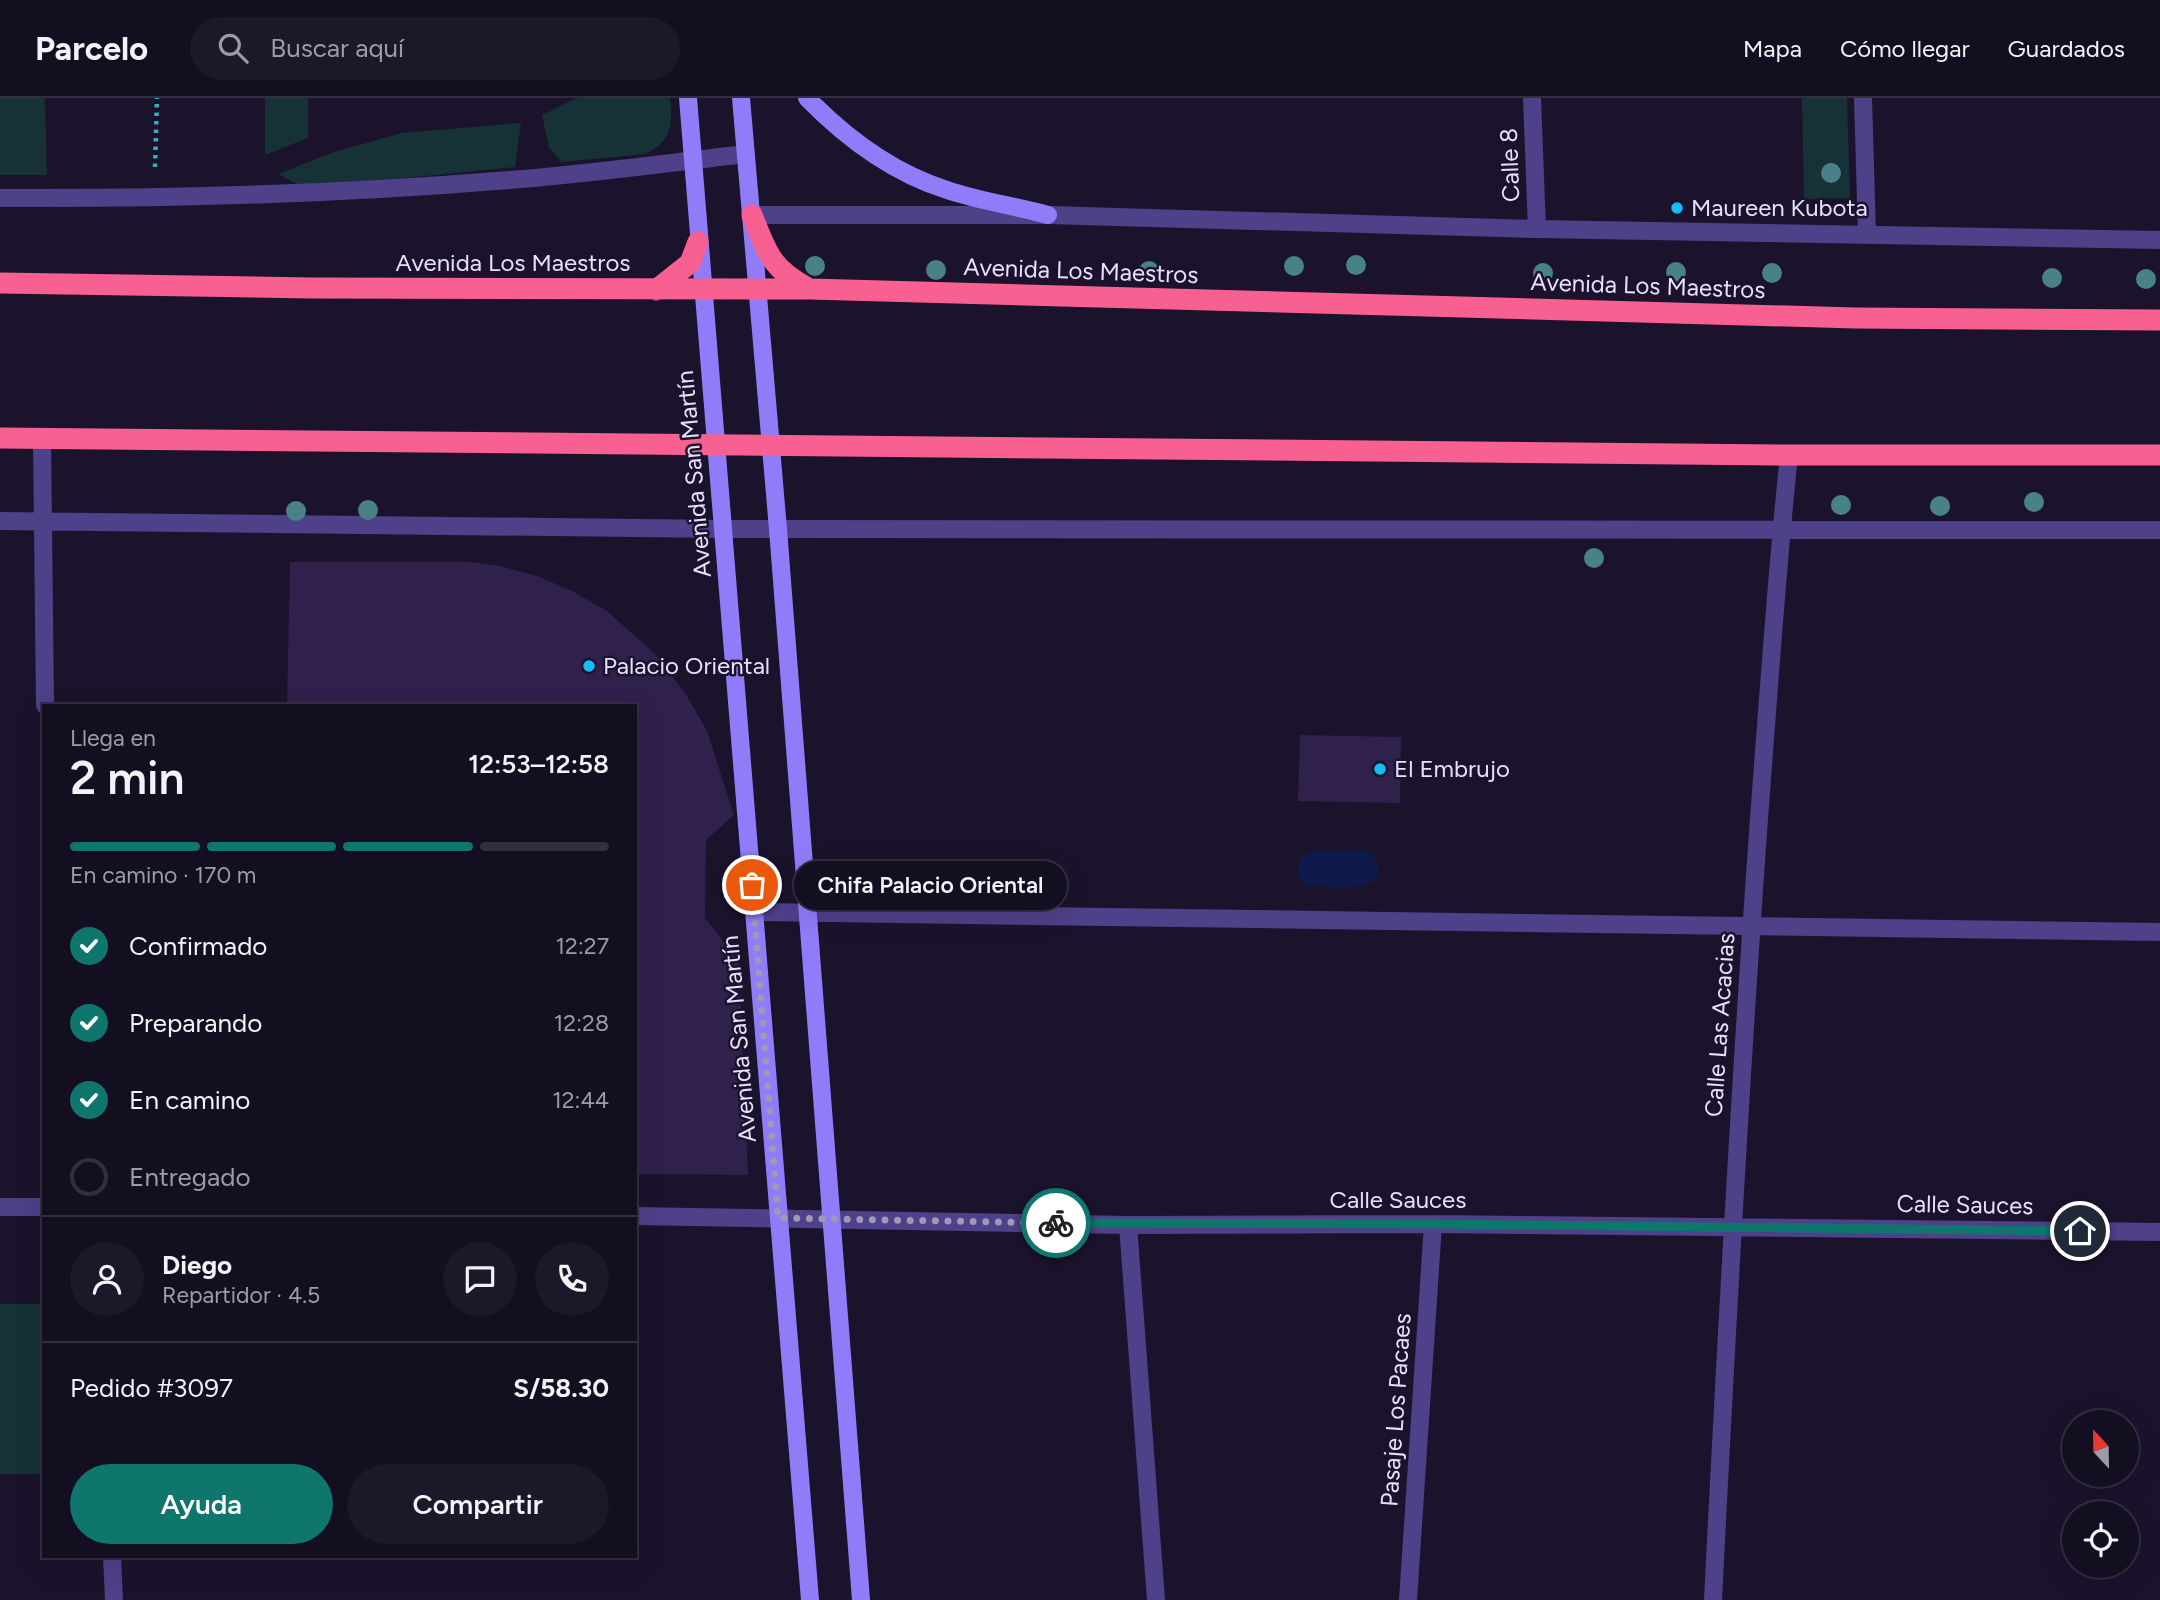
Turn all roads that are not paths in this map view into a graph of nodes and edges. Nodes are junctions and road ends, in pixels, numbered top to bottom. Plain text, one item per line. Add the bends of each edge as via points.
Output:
1 (688, 98) edge
2 (741, 98) edge
3 (807, 98) edge
4 (1532, 98) edge
5 (1863, 98) edge
6 (747, 154) junction
7 (692, 162) junction
8 (0, 198) edge
9 (751, 215) junction
10 (1048, 215) junction
11 (1537, 229) junction
12 (1867, 235) junction
13 (2160, 240) edge
14 (698, 242) junction
15 (0, 283) edge
16 (757, 289) junction
17 (810, 289) junction
18 (656, 290) junction
19 (703, 290) junction
20 (2160, 320) edge
21 (0, 438) edge
22 (42, 439) junction
23 (715, 444) junction
24 (769, 445) junction
25 (1789, 455) junction
26 (2160, 455) edge
27 (0, 521) edge
28 (43, 522) junction
29 (1781, 528) junction
30 (725, 529) junction
31 (778, 529) junction
32 (2160, 530) edge
33 (44, 704) edge
34 (754, 912) junction
35 (806, 913) junction
36 (1751, 928) junction
37 (2160, 932) edge
38 (0, 1207) edge
39 (42, 1207) edge
40 (637, 1216) edge
41 (778, 1218) junction
42 (830, 1218) junction
43 (1433, 1224) junction
44 (1128, 1225) junction
45 (1732, 1227) junction
46 (2160, 1232) edge
47 (111, 1558) edge
48 (114, 1600) edge
49 (810, 1600) edge
50 (860, 1600) edge
51 (1156, 1600) edge
52 (1408, 1600) edge
53 (1713, 1600) edge

1 - 7 main road, Avenida San Martín
2 - 6 main road
3 - 10 main road via 871,153 909,174 946,190
4 - 11 street, Calle 8
5 - 12 street
6 - 7 street
6 - 9 main road
7 - 8 street via 316,192
7 - 14 main road, Avenida San Martín
9 - 10 street
9 - 16 main road
9 - 17 highway via 771,261 788,278
10 - 11 street
11 - 12 street
12 - 13 street
14 - 18 highway via 690,263
14 - 19 main road, Avenida San Martín
15 - 18 highway, Avenida Los Maestros
16 - 17 highway, Avenida Los Maestros
16 - 19 highway, Avenida Los Maestros
16 - 24 main road
17 - 20 highway, Avenida Los Maestros via 1856,318
18 - 19 highway, Avenida Los Maestros
19 - 23 main road, Avenida San Martín
21 - 22 highway
22 - 23 highway
22 - 28 street
23 - 24 highway
23 - 30 main road, Avenida San Martín
24 - 25 highway
24 - 31 main road
25 - 26 highway
25 - 29 street, Calle Las Acacias
27 - 28 street
28 - 30 street
28 - 33 street
29 - 31 street
29 - 32 street
29 - 36 street, Calle Las Acacias
30 - 31 street
30 - 34 main road, Avenida San Martín
31 - 35 main road
34 - 35 street
34 - 41 main road, Avenida San Martín
35 - 36 street
35 - 42 main road
36 - 37 street
36 - 45 street, Calle Las Acacias
38 - 39 street
40 - 41 street, Calle Sauces
41 - 42 street, Calle Sauces
41 - 49 main road, Avenida San Martín
42 - 44 street, Calle Sauces
42 - 50 main road
43 - 44 street, Calle Sauces
43 - 45 street, Calle Sauces
43 - 52 street, Pasaje Los Pacaes
44 - 51 street
45 - 46 street, Calle Sauces
45 - 53 street, Calle Las Acacias
47 - 48 street

